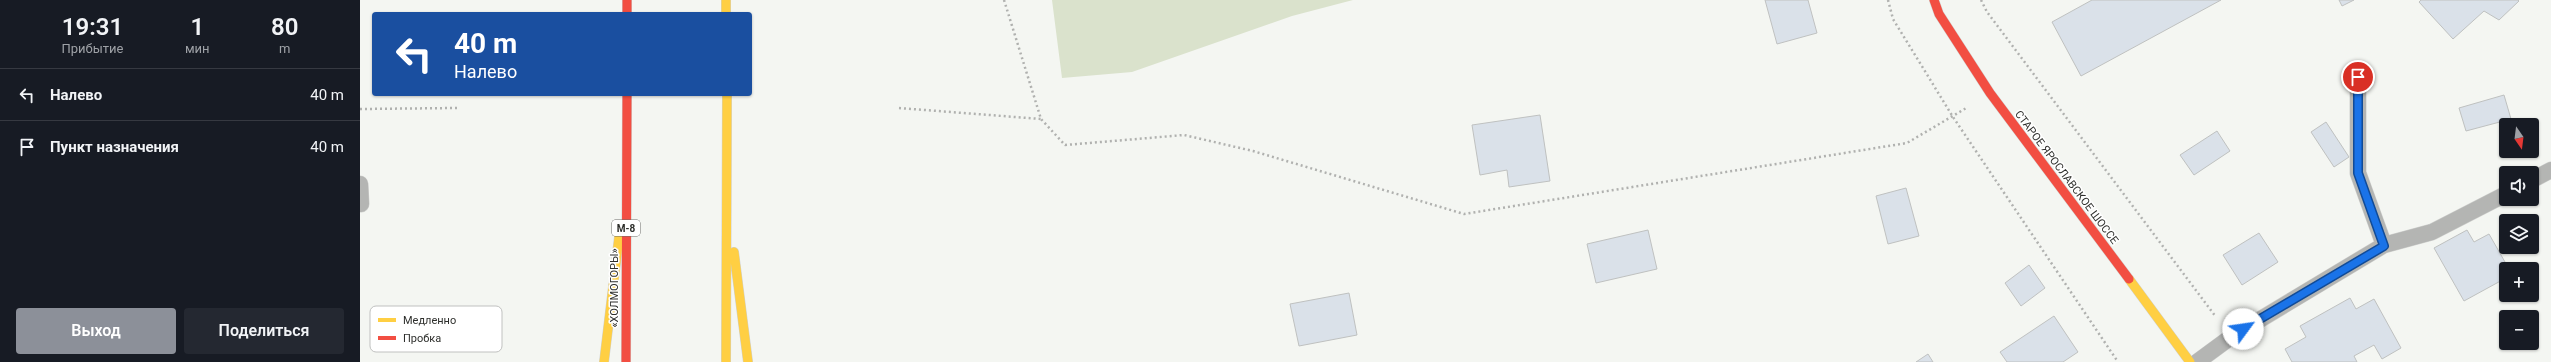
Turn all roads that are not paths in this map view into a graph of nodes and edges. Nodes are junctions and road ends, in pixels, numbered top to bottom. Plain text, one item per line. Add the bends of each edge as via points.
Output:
1 (627, 0) edge
2 (726, 0) edge
3 (1934, 0) edge
4 (627, 12) edge
5 (726, 12) edge
6 (2358, 77) dead end
7 (627, 96) edge
8 (727, 96) edge
9 (627, 168) junction
10 (2551, 170) edge
11 (2539, 176) edge
12 (360, 184) edge
13 (727, 198) junction
14 (2499, 198) edge
15 (361, 204) dead end
16 (2384, 246) junction
17 (604, 362) edge
18 (626, 362) edge
19 (726, 362) edge
20 (748, 362) edge
21 (2190, 362) edge
22 (2197, 362) edge

1 - 4 main road
2 - 5 main road
3 - 21 main road, СТАРОЕ ЯРОСЛАВСКОЕ ШОССЕ via 1939,14 1990,93
6 - 16 lane via 2358,173
7 - 9 main road, «ХОЛМОГОРЫ» / М-8
8 - 13 main road
9 - 17 main road
9 - 18 main road, «ХОЛМОГОРЫ» / М-8
10 - 11 lane
12 - 15 lane
13 - 19 main road
13 - 20 main road
14 - 16 lane via 2432,232
16 - 22 lane via 2230,337

